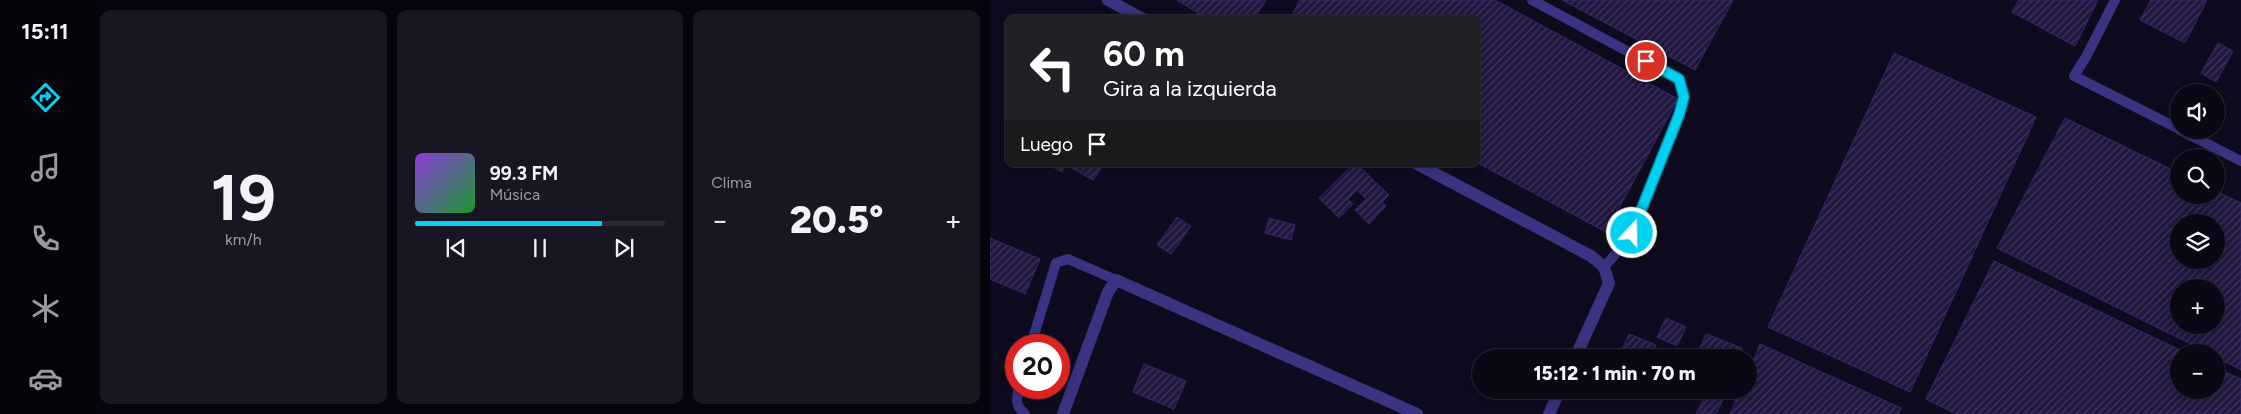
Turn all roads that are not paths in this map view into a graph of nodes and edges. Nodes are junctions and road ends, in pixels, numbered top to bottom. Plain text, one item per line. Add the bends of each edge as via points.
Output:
1 (1108, 0) edge
2 (1532, 0) edge
3 (2114, 0) edge
4 (1136, 15) edge
5 (2170, 125) edge
6 (2197, 139) edge
7 (2241, 161) edge
8 (1423, 167) edge
9 (1604, 267) junction
10 (1116, 280) junction
11 (1034, 334) edge
12 (1579, 349) edge
13 (1016, 399) edge
14 (1556, 399) edge
15 (1025, 414) edge
16 (1062, 414) edge
17 (1417, 414) edge
18 (1549, 414) edge

1 - 4 street
2 - 9 lane via 1679,79 1682,88 1682,106 1632,233
3 - 5 lane via 2074,76
6 - 7 lane
8 - 9 street via 1591,256
9 - 12 street via 1609,283
10 - 11 lane via 1068,259 1056,264
10 - 16 street via 1108,292
10 - 17 street
13 - 15 lane via 1017,406
14 - 18 street

